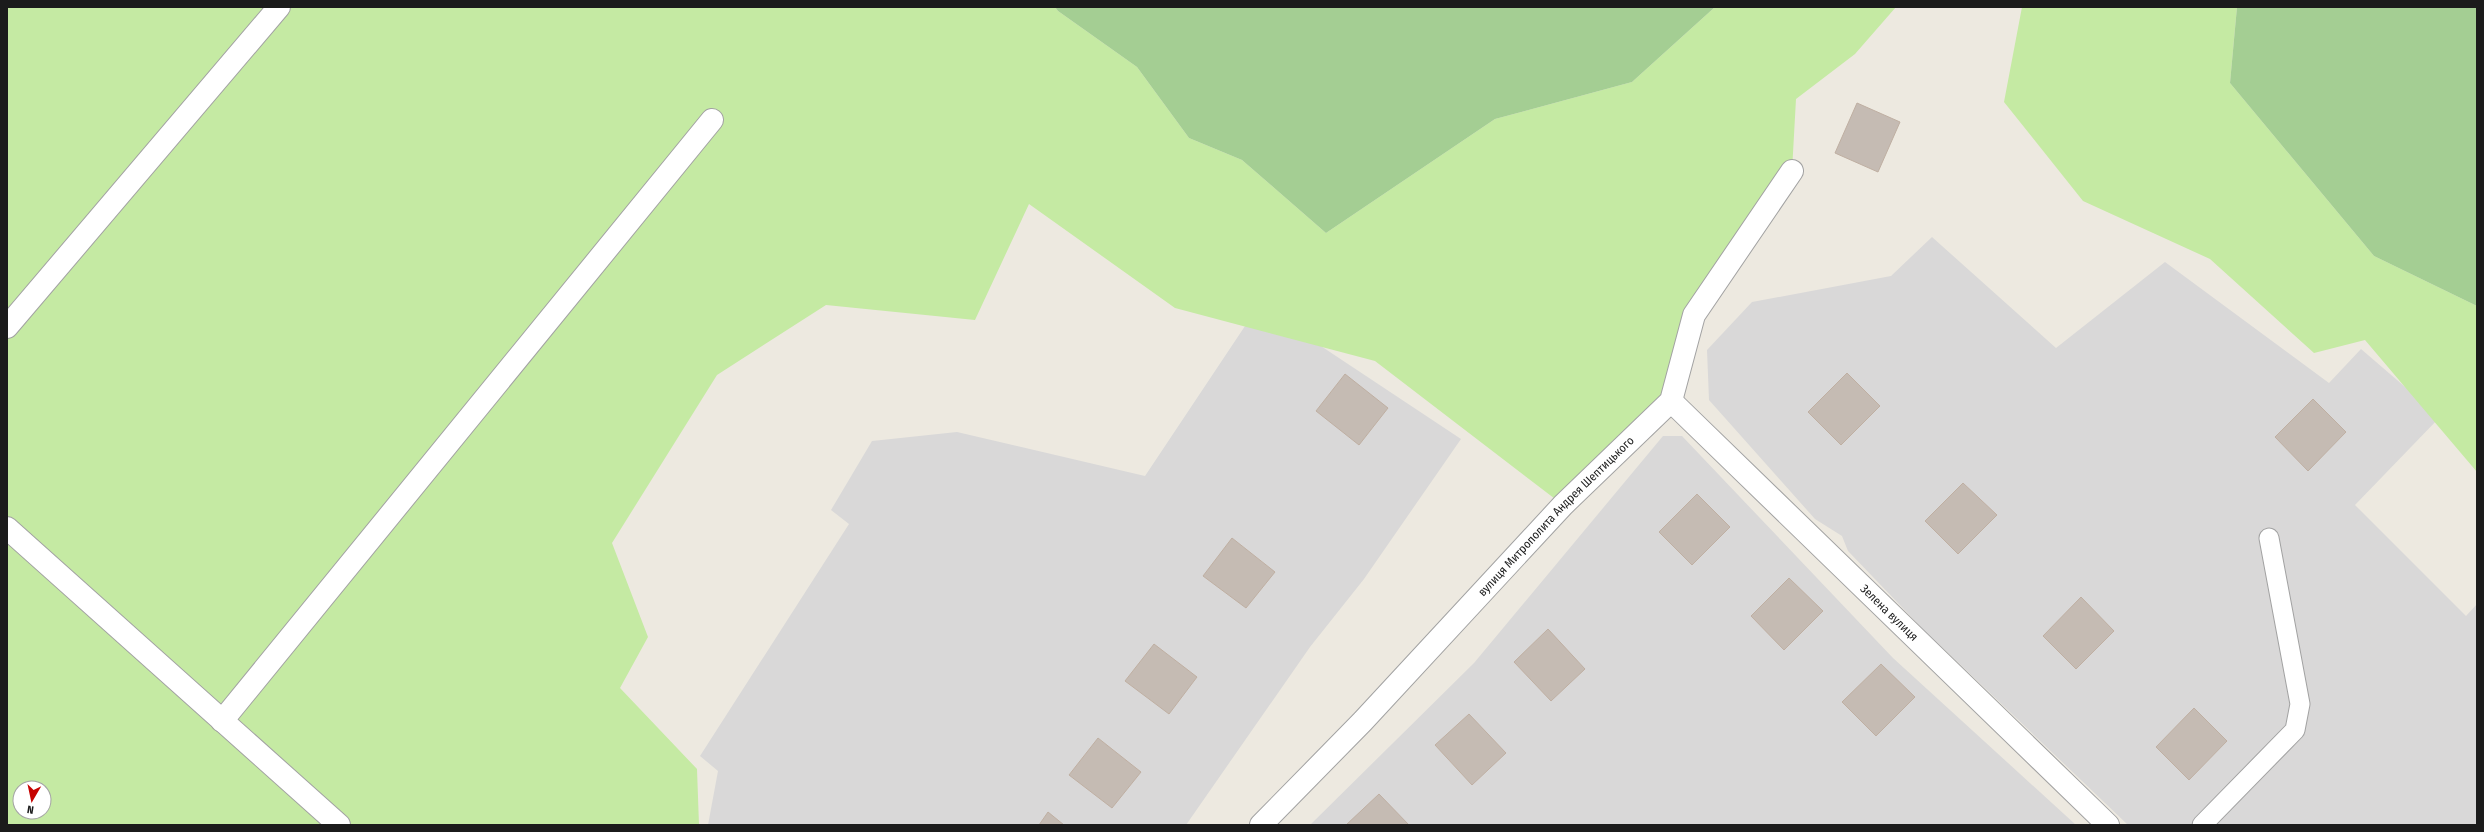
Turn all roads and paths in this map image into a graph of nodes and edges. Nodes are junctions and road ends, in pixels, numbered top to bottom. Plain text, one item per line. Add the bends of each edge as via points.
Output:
1 (279, 7) edge
2 (712, 120) dead end
3 (1792, 171) dead end
4 (7, 327) edge
5 (1671, 401) junction
6 (7, 528) edge
7 (2269, 538) dead end
8 (222, 721) junction
9 (339, 825) edge
10 (1261, 825) edge
11 (2108, 825) edge
12 (2202, 825) edge

1 - 4 street
2 - 8 street
3 - 5 street via 1694,315
5 - 10 street, вулиця Митрополита Андрея Шептицького via 1563,505 1363,721
5 - 11 street, Зелена вулиця
6 - 8 street
7 - 12 lane via 2300,704 2296,730
8 - 9 street

